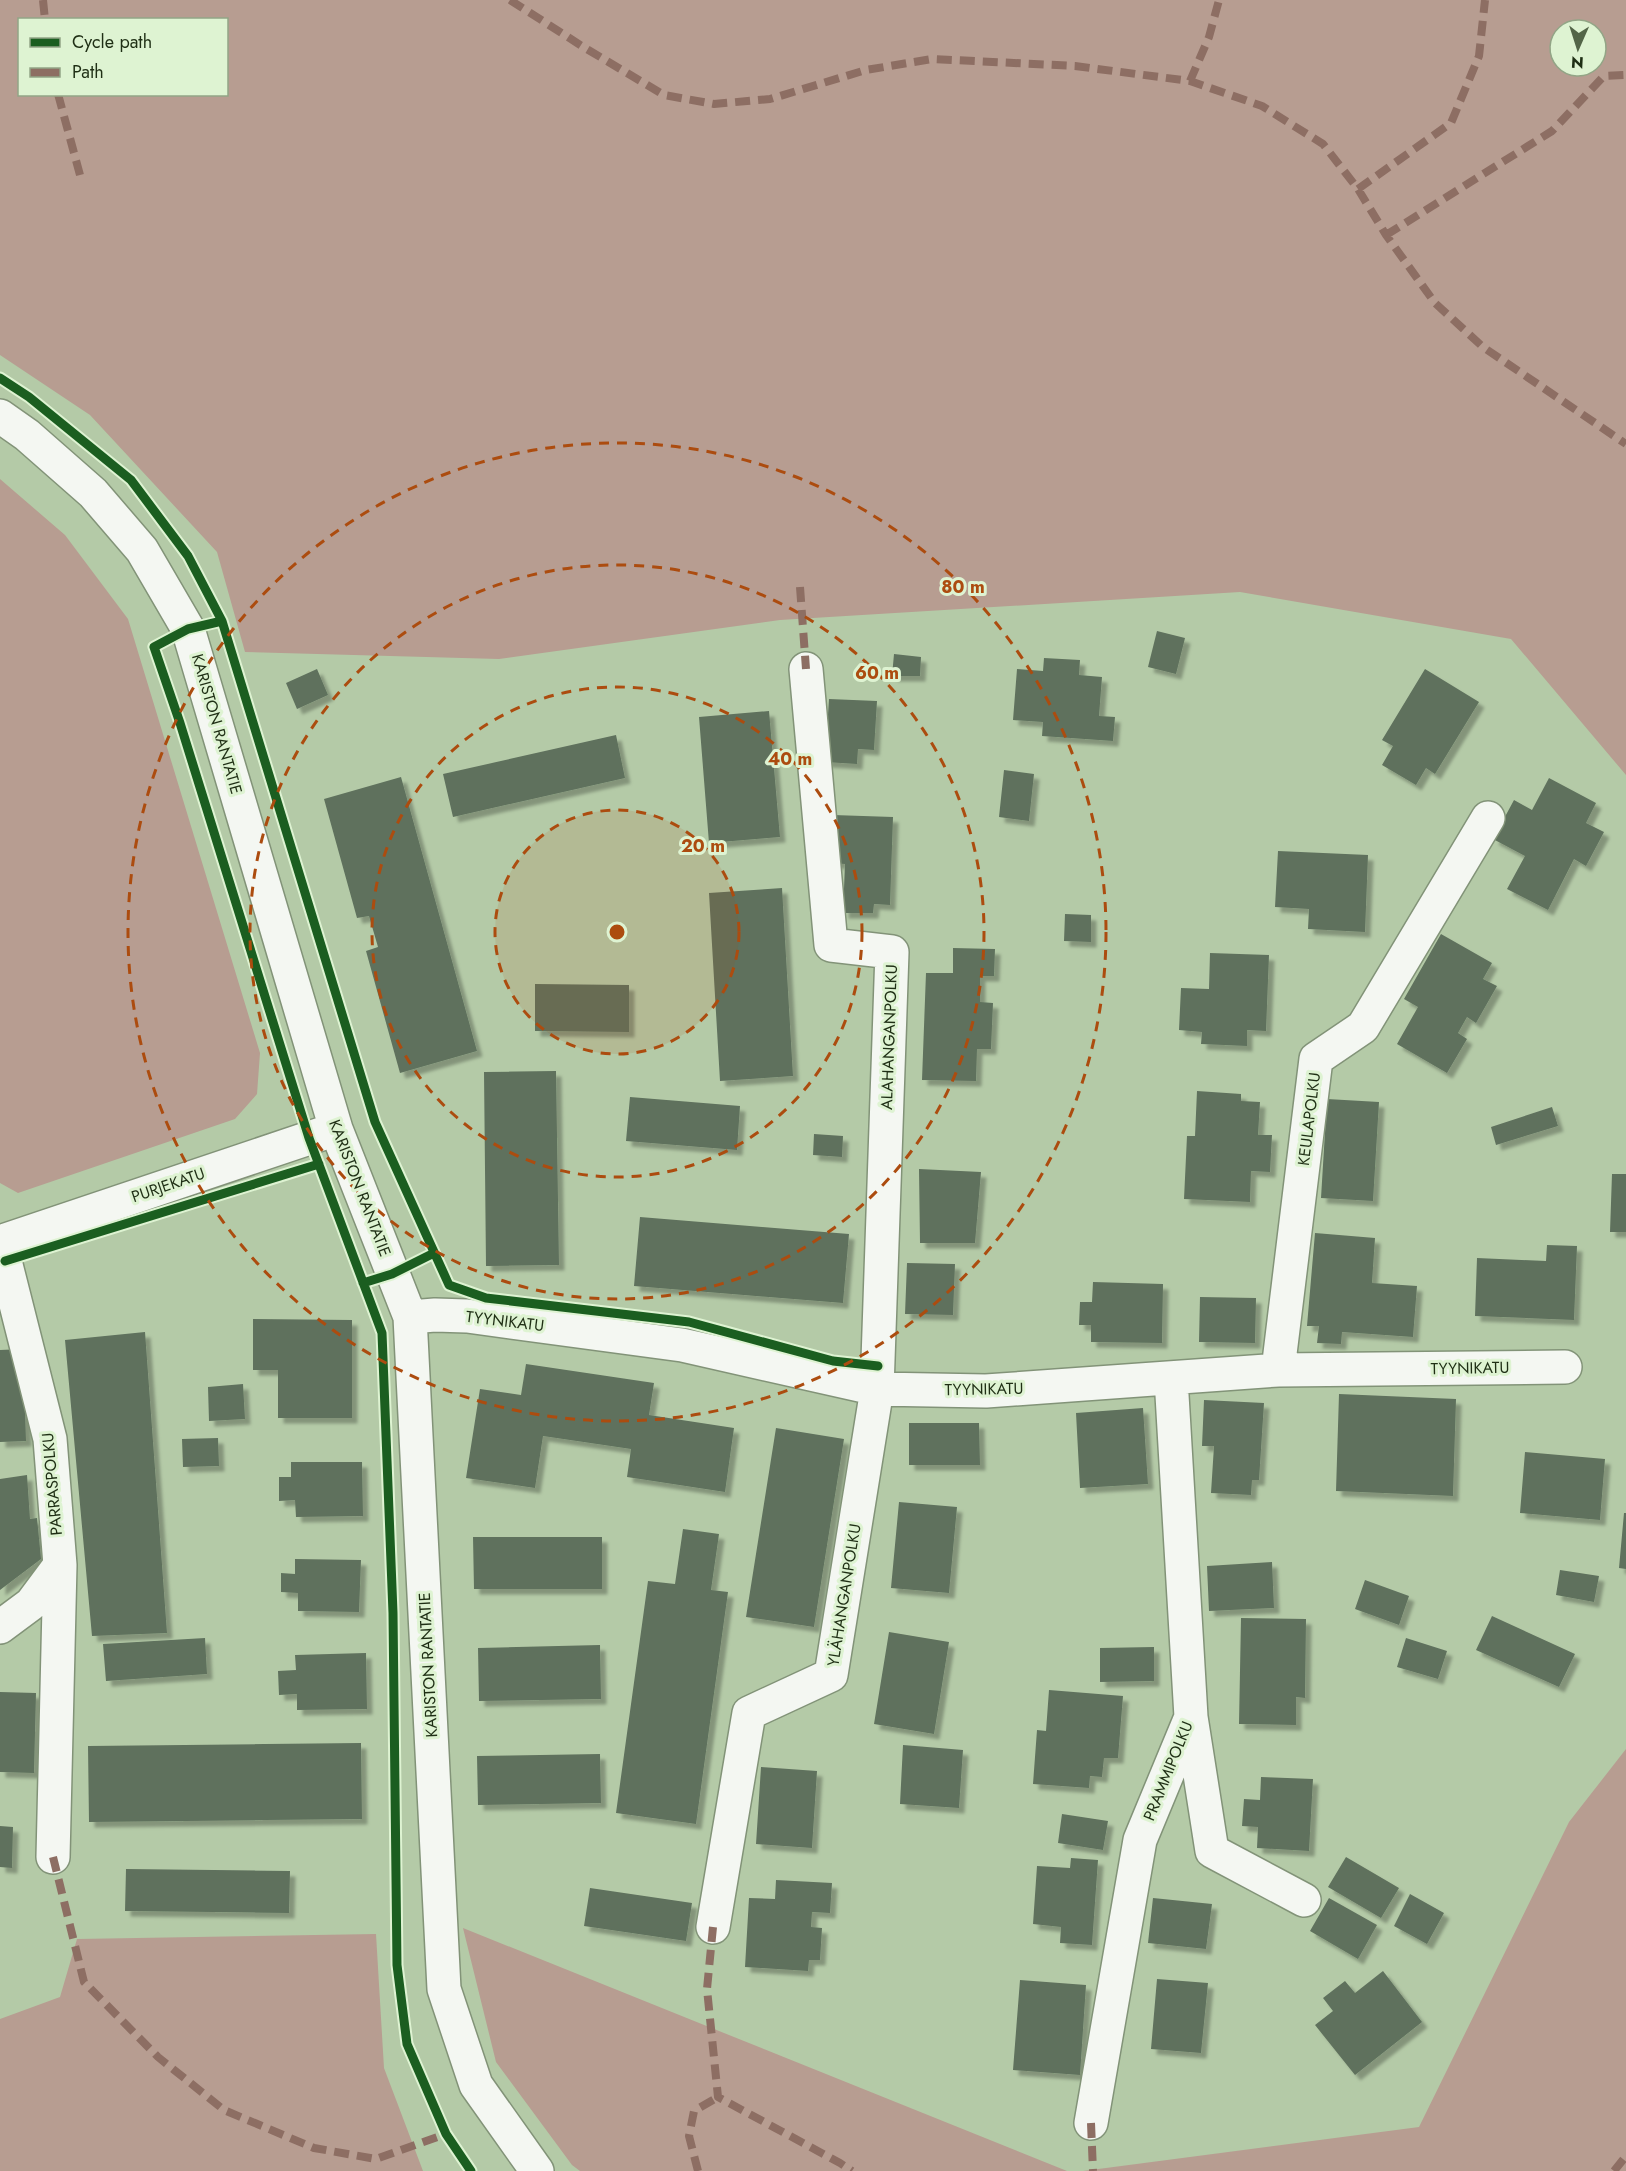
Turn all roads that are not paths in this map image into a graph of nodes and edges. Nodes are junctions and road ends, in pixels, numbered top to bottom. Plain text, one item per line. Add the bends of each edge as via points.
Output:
1 (0, 416) edge
2 (806, 669) dead end
3 (1488, 818) dead end
4 (336, 1129) junction
5 (0, 1242) edge
6 (0, 1251) edge
7 (410, 1317) junction
8 (1565, 1367) dead end
9 (1278, 1370) junction
10 (1171, 1378) junction
11 (877, 1389) junction
12 (60, 1565) junction
13 (0, 1627) edge
14 (1191, 1716) junction
15 (53, 1857) dead end
16 (1304, 1900) dead end
17 (713, 1927) dead end
18 (1091, 2122) dead end
19 (537, 2171) edge

1 - 4 street, KARISTON RANTATIE via 93,493 142,550 188,628
2 - 11 street, ALAHANGANPOLKU via 831,945 892,952
3 - 9 street, KEULAPOLKU via 1363,1027 1316,1059
4 - 5 street, PURJEKATU
4 - 7 street, KARISTON RANTATIE
6 - 12 street, PARRASPOLKU via 50,1439
7 - 11 street, TYYNIKATU via 467,1316 682,1345
7 - 19 street, KARISTON RANTATIE via 444,1989 476,2085
8 - 9 street, TYYNIKATU
9 - 10 street, TYYNIKATU
10 - 11 street, TYYNIKATU via 986,1391
10 - 14 street, PRAMMIPOLKU
11 - 17 street, YLÄHANGANPOLKU via 831,1675 749,1713
12 - 13 street via 31,1604
12 - 15 street, PARRASPOLKU
14 - 16 street via 1212,1851
14 - 18 street, PRAMMIPOLKU via 1140,1840

